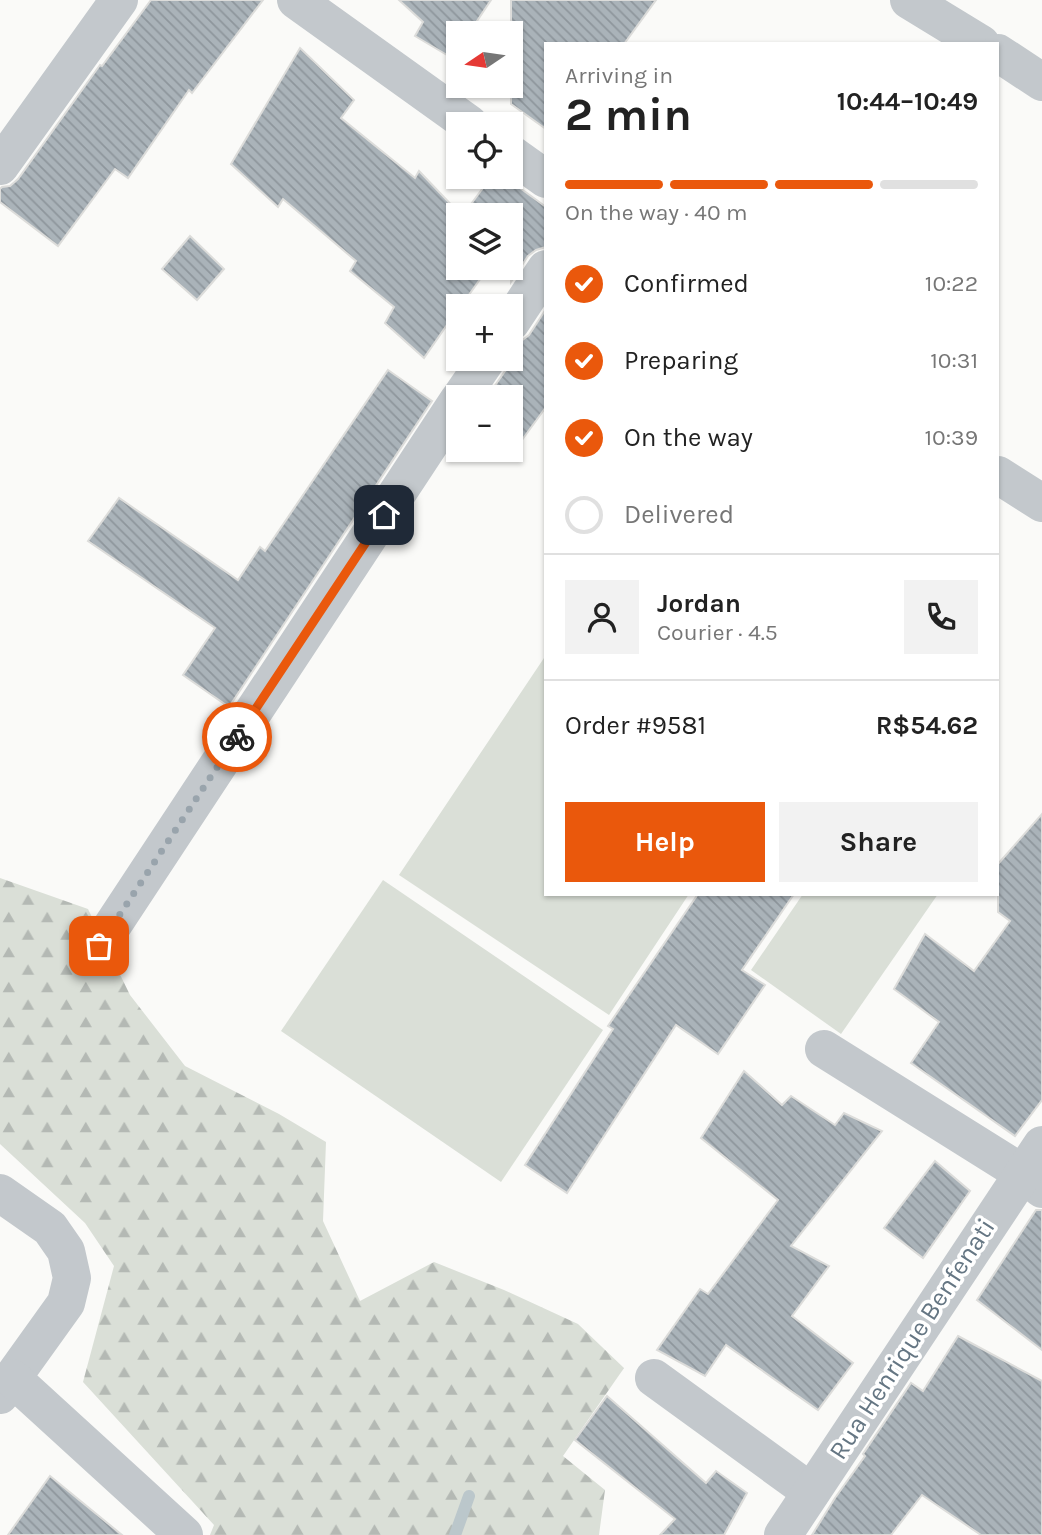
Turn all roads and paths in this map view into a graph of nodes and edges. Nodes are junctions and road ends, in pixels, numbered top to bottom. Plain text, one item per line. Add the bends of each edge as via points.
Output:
1 (119, 0) edge
2 (296, 0) edge
3 (909, 0) edge
4 (978, 42) edge
5 (999, 55) edge
6 (1042, 82) edge
7 (452, 112) edge
8 (523, 163) edge
9 (0, 166) edge
10 (544, 178) edge
11 (544, 272) edge
12 (523, 304) edge
13 (446, 420) edge
14 (999, 476) edge
15 (1042, 503) edge
16 (99, 946) dead end
17 (824, 1049) dead end
18 (1035, 1169) edge
19 (0, 1193) edge
20 (654, 1378) dead end
21 (6, 1387) edge
22 (811, 1492) junction
23 (184, 1535) edge
24 (783, 1535) edge

1 - 9 street
2 - 7 street
3 - 4 street
5 - 6 street
8 - 10 street
11 - 12 street
13 - 16 street
14 - 15 street
17 - 18 street
18 - 22 street, Rua Henrique Benfenati
19 - 21 street via 50,1228 66,1251 72,1278 66,1303
20 - 22 street
21 - 23 street
22 - 24 street, Rua Henrique Benfenati

